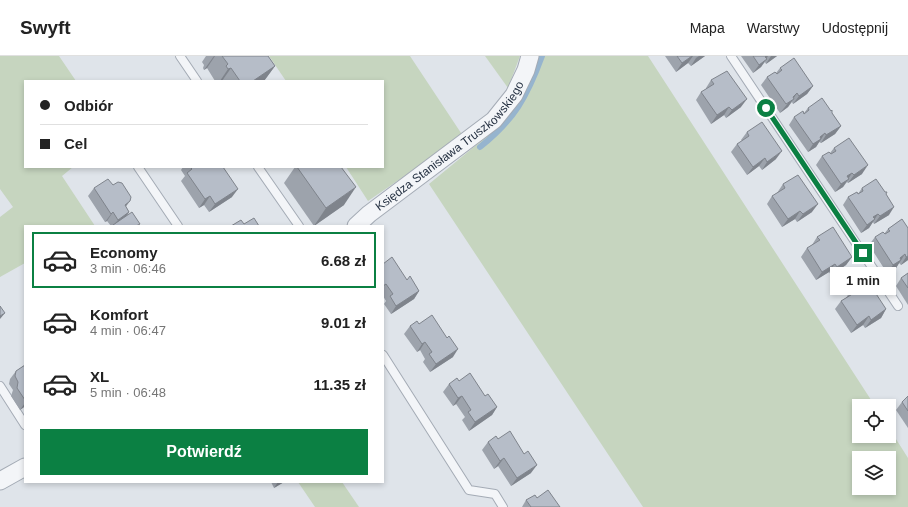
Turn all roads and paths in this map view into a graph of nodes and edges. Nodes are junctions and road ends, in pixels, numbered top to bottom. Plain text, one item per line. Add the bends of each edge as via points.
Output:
1 (180, 56) edge
2 (530, 56) edge
3 (731, 56) edge
4 (196, 80) edge
5 (139, 168) edge
6 (259, 168) edge
7 (177, 225) edge
8 (298, 225) edge
9 (357, 225) edge
10 (898, 306) dead end
11 (384, 357) edge
12 (0, 386) edge
13 (24, 423) edge
14 (24, 468) edge
15 (0, 481) edge
16 (503, 507) edge

1 - 4 lane
2 - 9 street, Księdza Stanisława Truszkowskiego via 514,95 494,120
3 - 10 lane
5 - 7 lane
6 - 8 lane
11 - 16 lane via 468,490 495,494
12 - 13 lane
14 - 15 street

